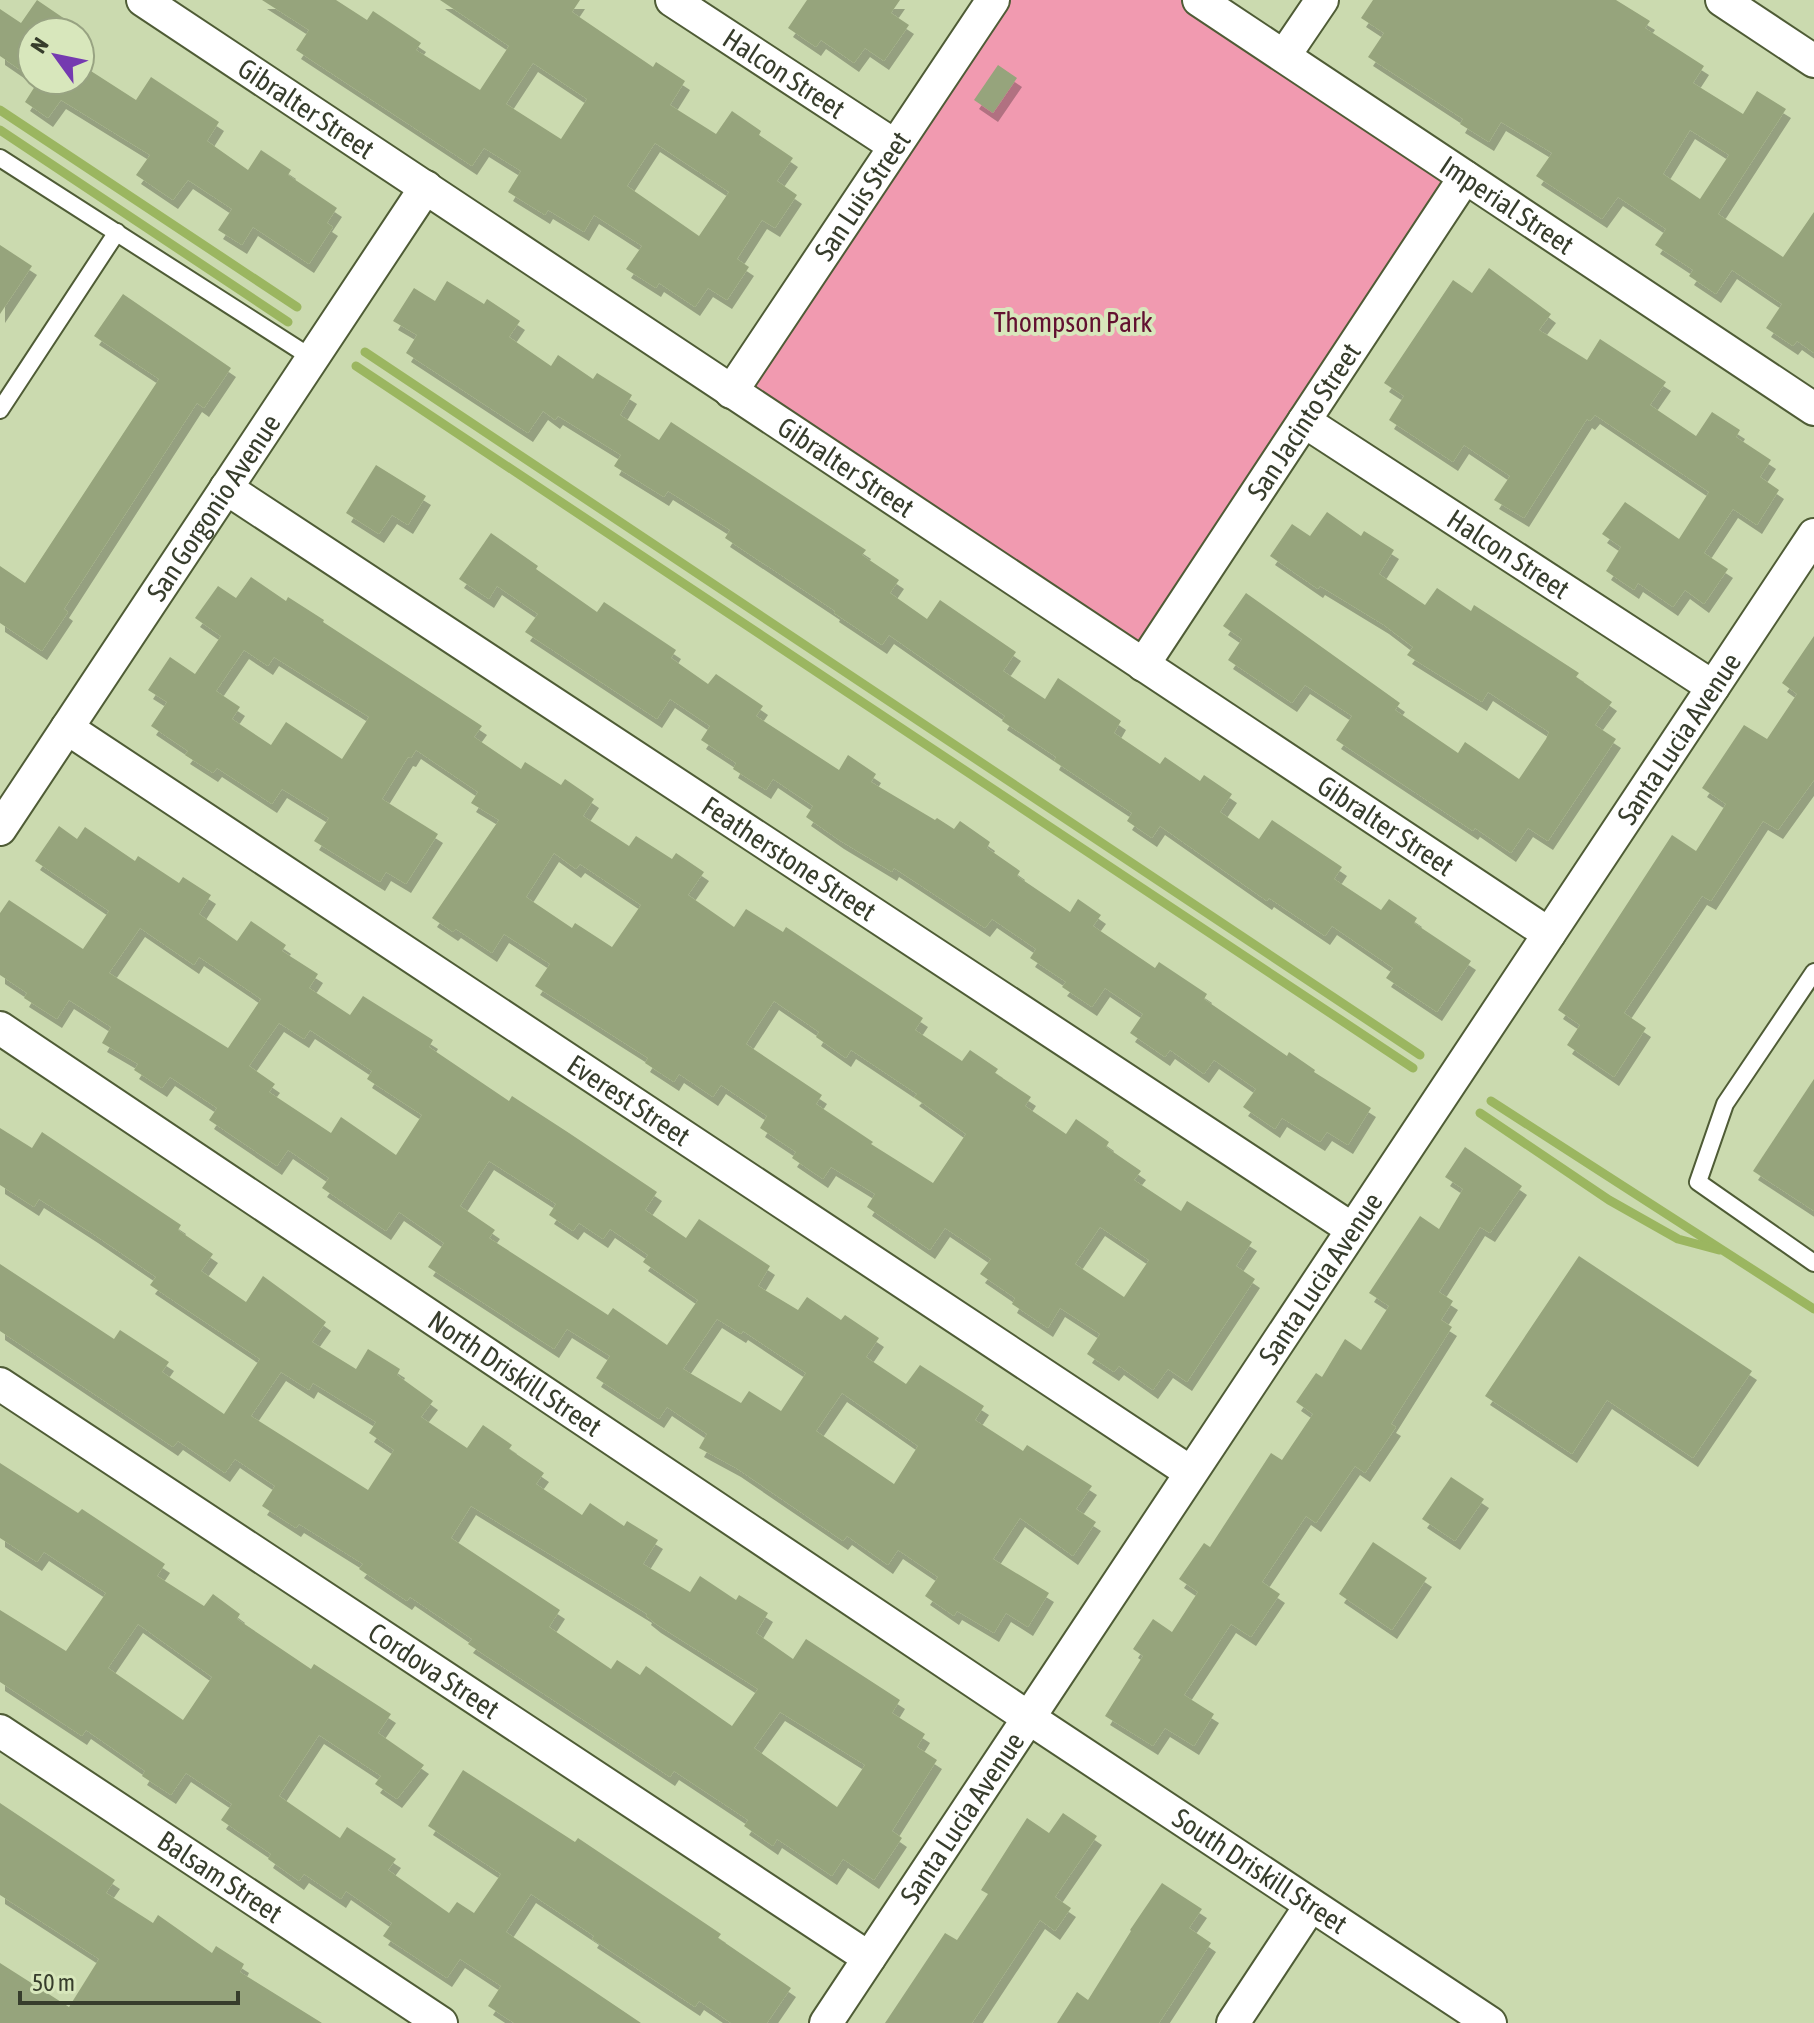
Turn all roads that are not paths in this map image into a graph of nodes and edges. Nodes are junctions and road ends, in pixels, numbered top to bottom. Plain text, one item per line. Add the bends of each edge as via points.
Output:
1 (143, 0) edge
2 (672, 0) edge
3 (993, 0) edge
4 (1199, 0) edge
5 (1322, 0) edge
6 (1722, 0) edge
7 (1284, 56) junction
8 (1814, 61) edge
9 (895, 146) junction
10 (0, 158) edge
11 (1465, 177) junction
12 (426, 187) junction
13 (117, 232) junction
14 (312, 358) junction
15 (731, 392) junction
16 (1814, 409) edge
17 (0, 410) edge
18 (1304, 421) junction
19 (226, 488) junction
20 (1814, 535) edge
21 (1143, 665) junction
22 (1713, 687) junction
23 (67, 728) junction
24 (0, 829) edge
25 (1549, 934) junction
26 (1814, 972) edge
27 (0, 1028) edge
28 (1352, 1229) junction
29 (1814, 1263) edge
30 (0, 1384) edge
31 (1190, 1472) junction
32 (1029, 1718) junction
33 (0, 1731) edge
34 (1311, 1905) junction
35 (869, 1958) junction
36 (441, 2023) edge
37 (826, 2023) edge
38 (1233, 2023) edge
39 (1490, 2023) edge

1 - 12 street, Gibralter Street
2 - 9 street, Halcon Street
3 - 9 street, San Luis Street
4 - 7 street, Imperial Street
5 - 7 street
6 - 8 street
7 - 11 street, Imperial Street
9 - 15 street, San Luis Street
10 - 13 lane
11 - 16 street, Imperial Street
11 - 18 street, San Jacinto Street
12 - 14 street, San Gorgonio Avenue
12 - 15 street, Gibralter Street
13 - 14 lane
13 - 17 lane
14 - 19 street, San Gorgonio Avenue
15 - 21 street, Gibralter Street
18 - 21 street, San Jacinto Street
18 - 22 street, Halcon Street
19 - 23 street, San Gorgonio Avenue
19 - 28 street, Featherstone Street
20 - 22 street, Santa Lucia Avenue
21 - 25 street, Gibralter Street
22 - 25 street, Santa Lucia Avenue
23 - 24 street, San Gorgonio Avenue
23 - 31 street, Everest Street
25 - 28 street, Santa Lucia Avenue
26 - 29 lane via 1725,1104 1698,1182
27 - 32 street, North Driskill Street
28 - 31 street, Santa Lucia Avenue
30 - 35 street, Cordova Street
31 - 32 street, Santa Lucia Avenue
32 - 34 street, South Driskill Street
32 - 35 street, Santa Lucia Avenue
33 - 36 street, Balsam Street
34 - 38 street
34 - 39 street, South Driskill Street
35 - 37 street, Santa Lucia Avenue

